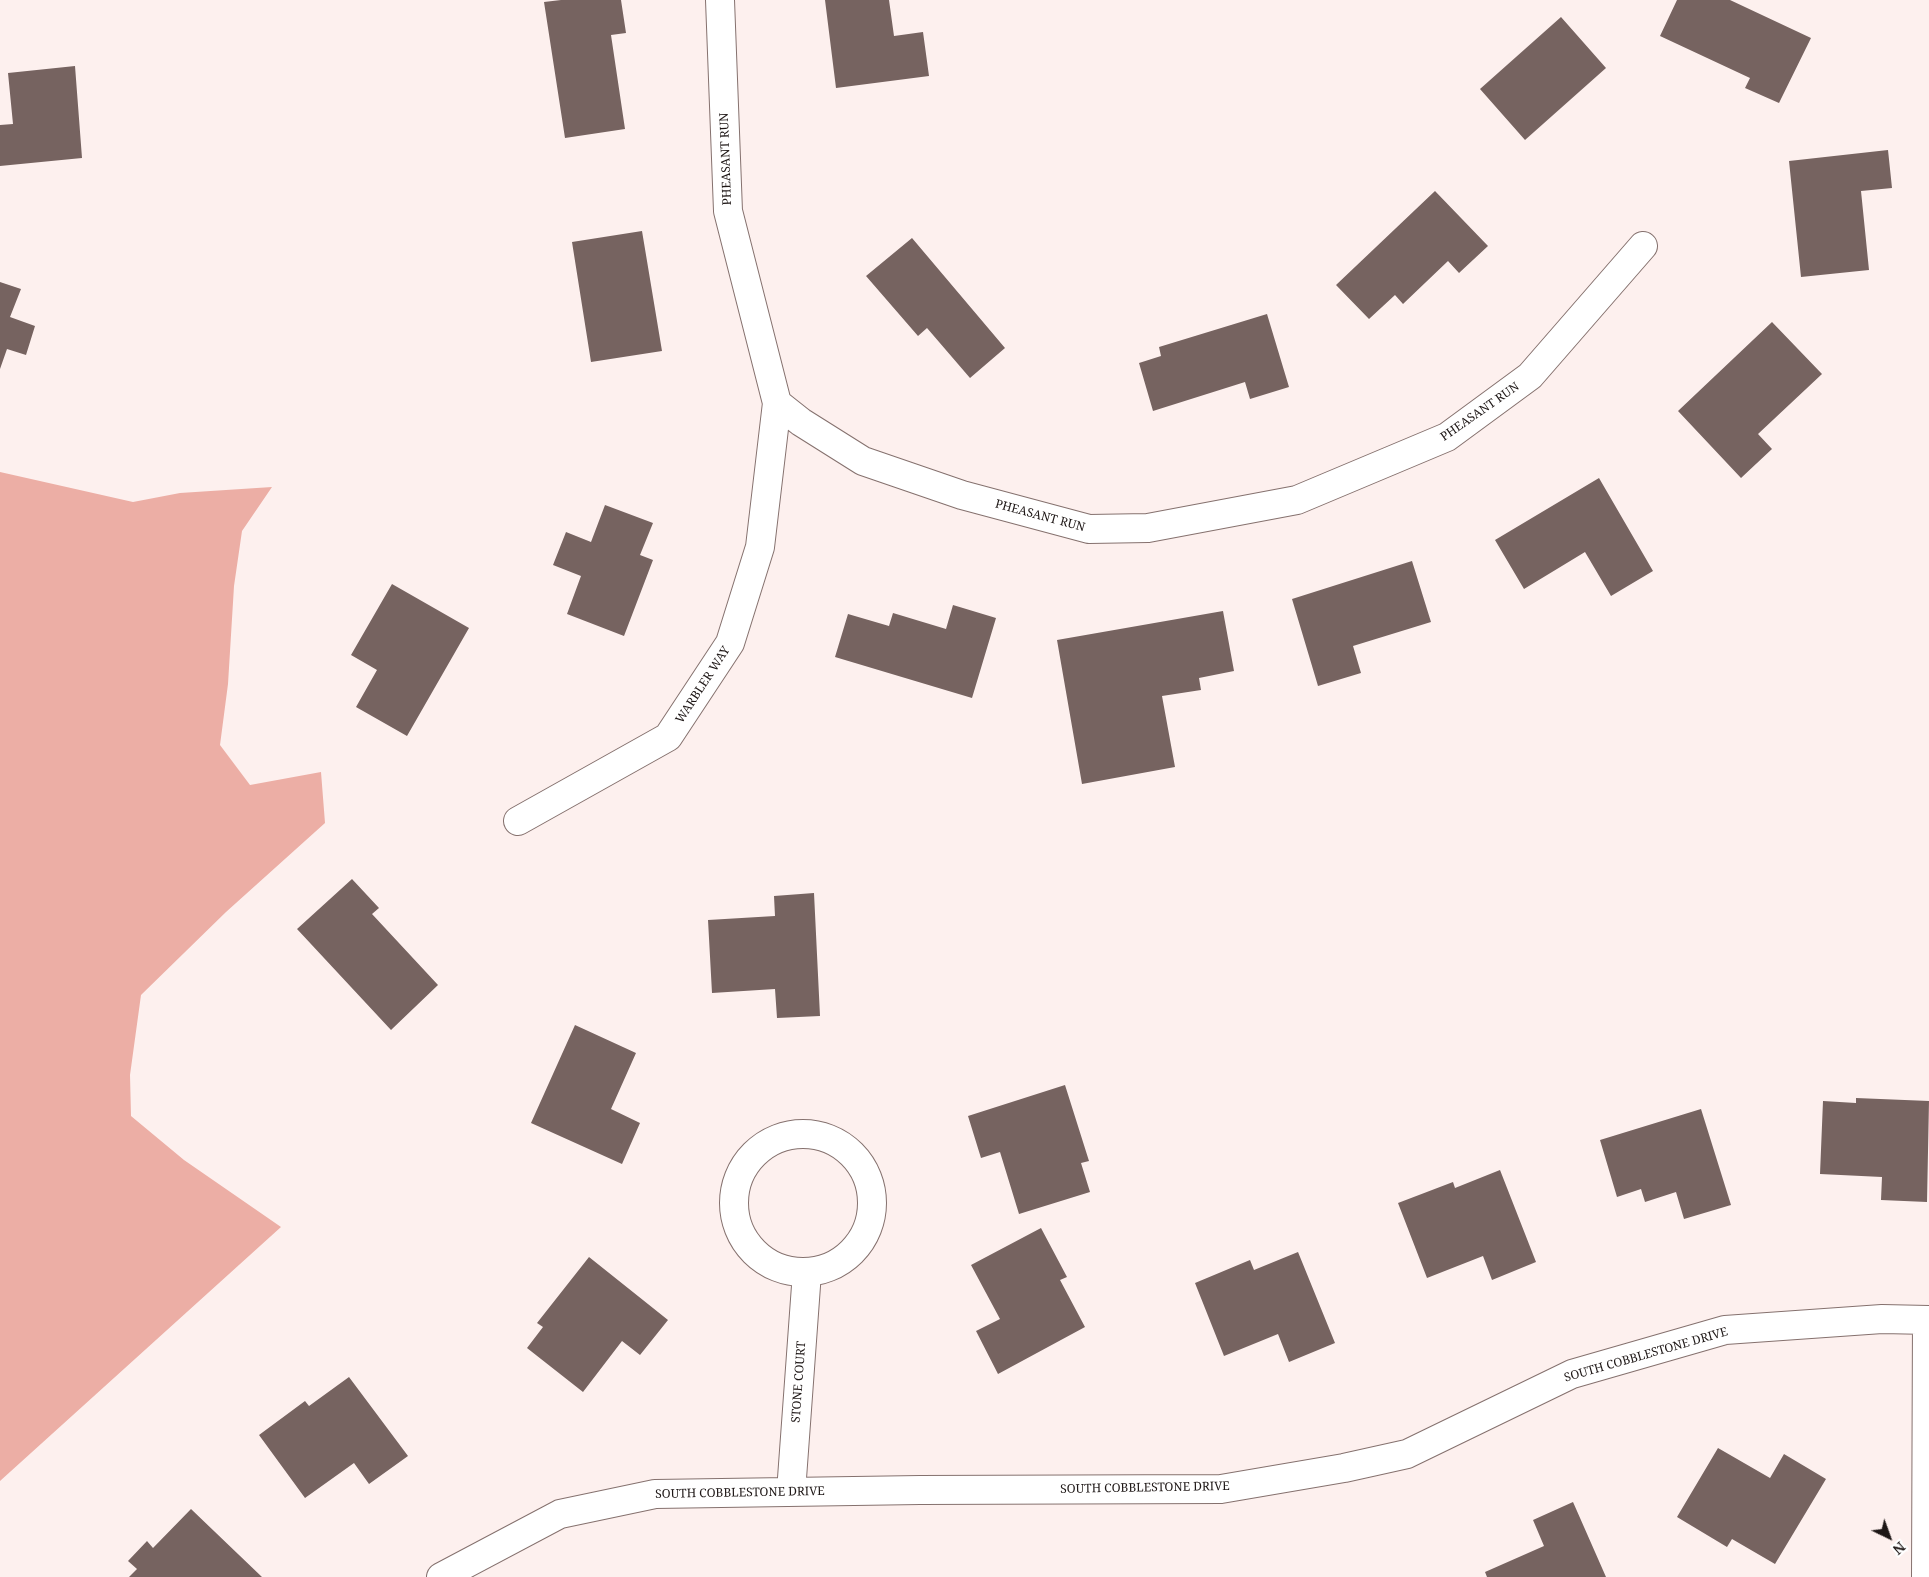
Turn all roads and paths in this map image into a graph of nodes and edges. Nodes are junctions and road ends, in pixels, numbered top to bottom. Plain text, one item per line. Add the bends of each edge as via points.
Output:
1 (720, 0) edge
2 (1643, 246) dead end
3 (777, 403) junction
4 (518, 821) dead end
5 (807, 1272) junction
6 (1928, 1320) edge
7 (791, 1492) junction
8 (441, 1577) edge
9 (1926, 1577) edge

1 - 3 street, PHEASANT RUN via 728,211
2 - 3 street, PHEASANT RUN via 1530,376 1447,438 1296,500 1148,528 1089,529 953,492 863,462
3 - 4 street, WARBLER WAY via 760,547 730,643 668,737
5 - 5 street via 830,1267 849,1255 863,1238 871,1217 872,1194 866,1173 853,1155 835,1142 813,1134 790,1135 769,1143 751,1158 739,1177 734,1200 737,1223 747,1244 764,1260 785,1270
5 - 7 street, STONE COURT
6 - 7 street, SOUTH COBBLESTONE DRIVE via 1882,1319 1725,1330 1572,1374 1407,1454 1221,1489
6 - 9 street
7 - 8 street, SOUTH COBBLESTONE DRIVE via 655,1494 560,1514

